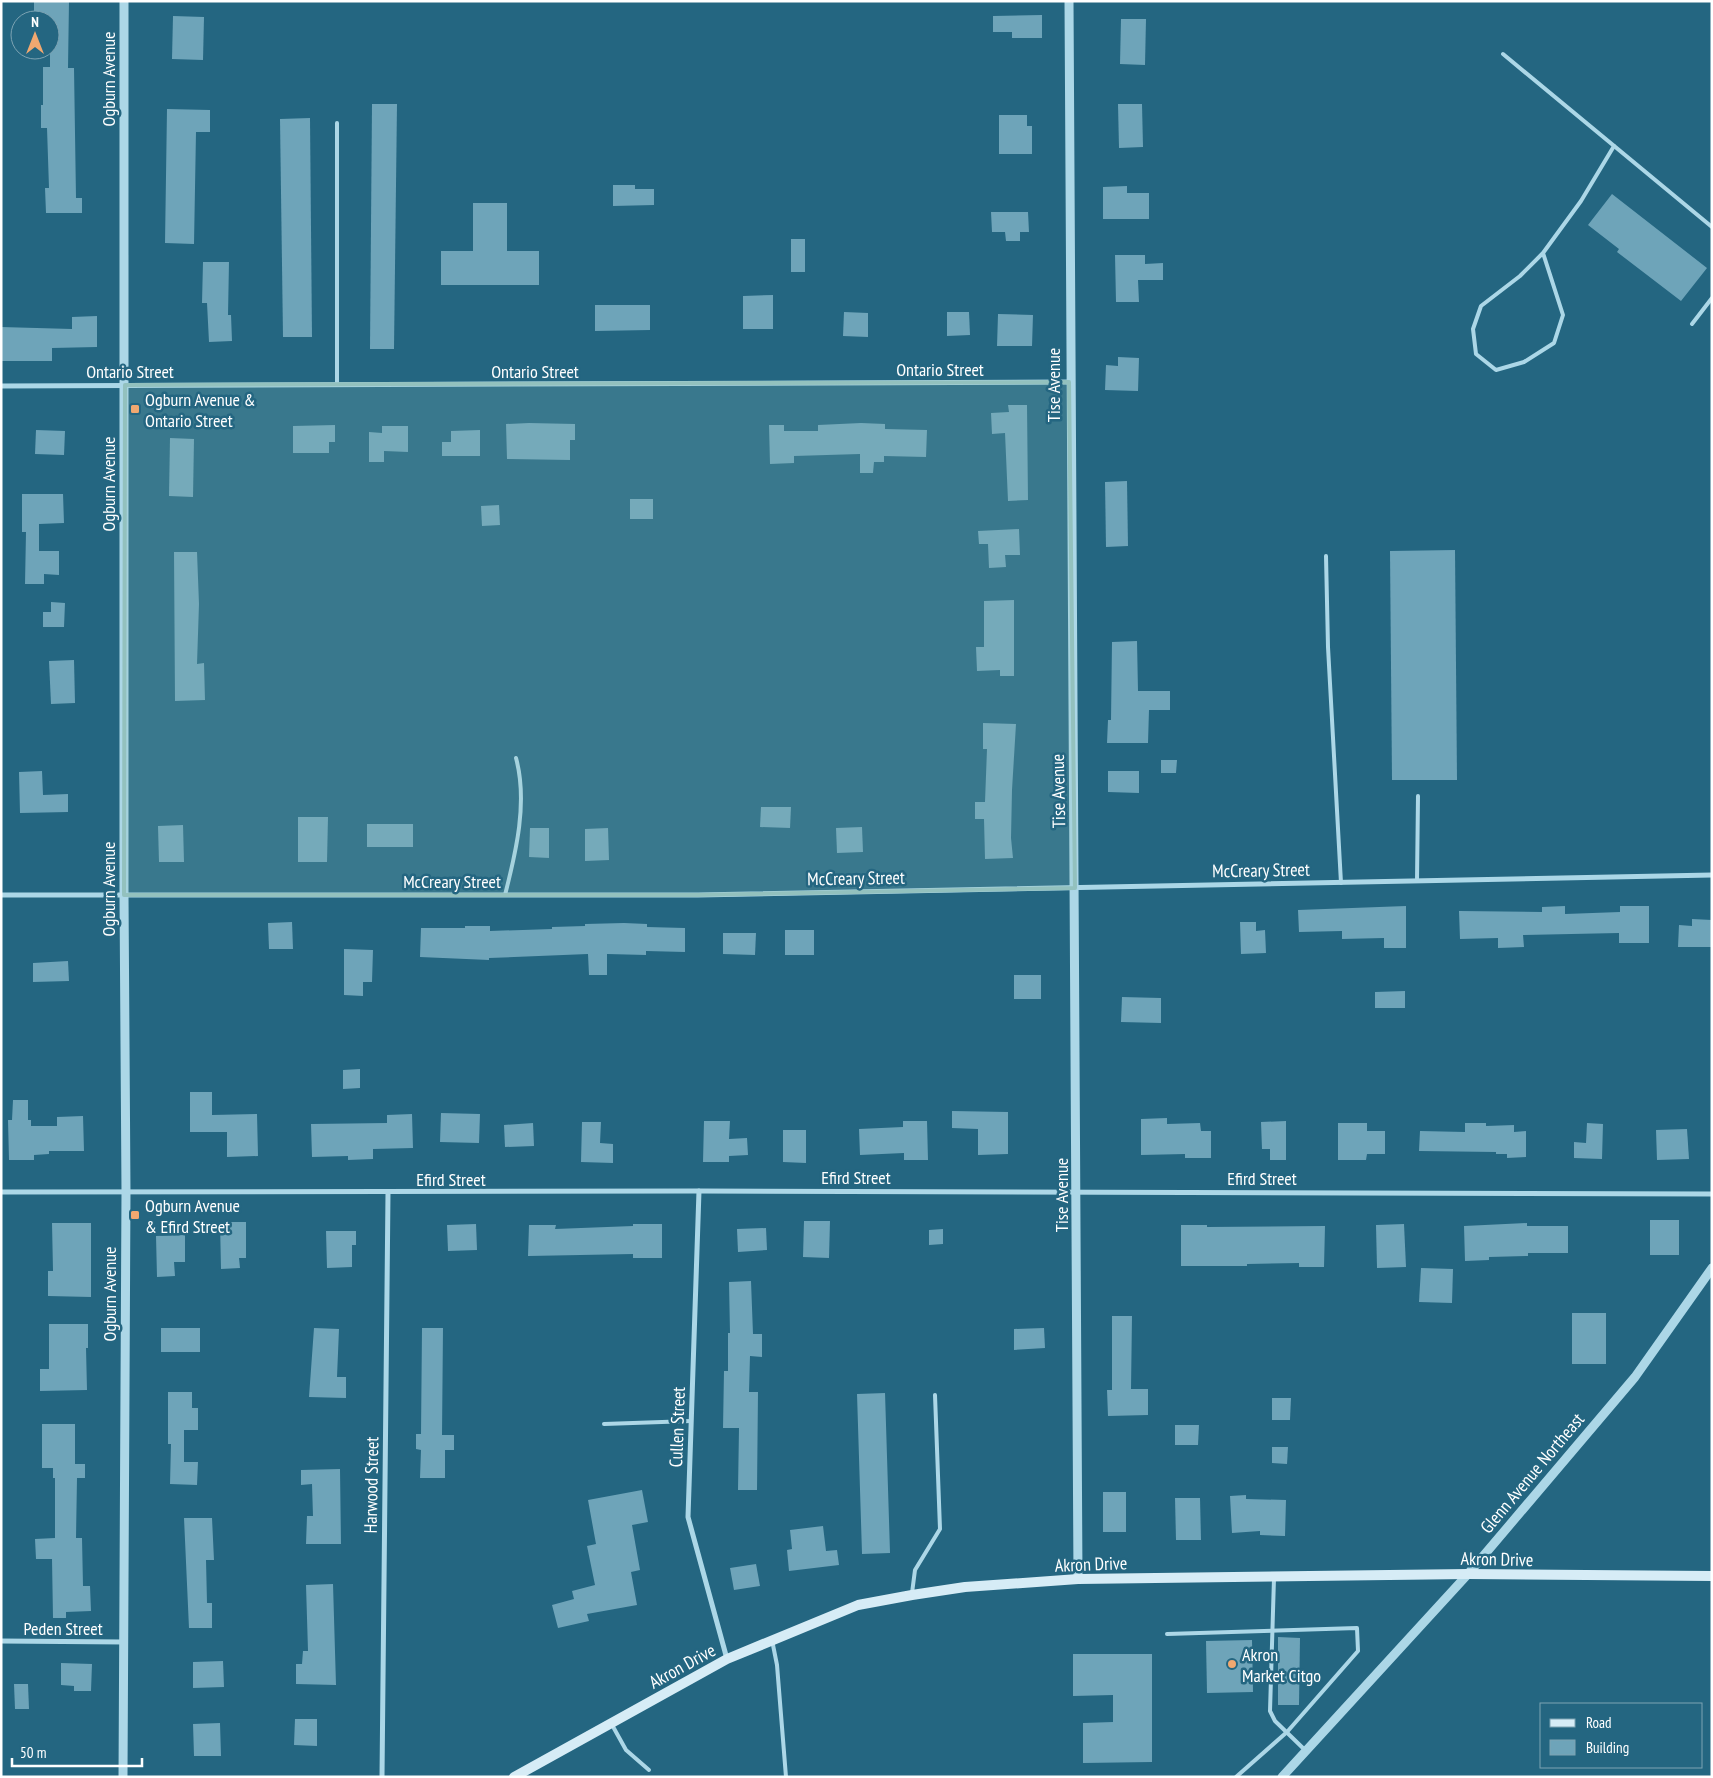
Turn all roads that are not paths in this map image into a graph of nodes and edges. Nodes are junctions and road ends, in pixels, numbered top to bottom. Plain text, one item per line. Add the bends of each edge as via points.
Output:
1 (124, 1) edge
2 (1069, 1) edge
3 (1503, 54) dead end
4 (337, 123) dead end
5 (1614, 146) junction
6 (1712, 227) edge
7 (1543, 253) junction
8 (1712, 298) edge
9 (1692, 324) dead end
10 (1070, 382) junction
11 (125, 385) junction
12 (337, 385) junction
13 (1, 386) edge
14 (1326, 556) dead end
15 (516, 758) dead end
16 (1418, 796) dead end
17 (1712, 875) edge
18 (1417, 881) junction
19 (1341, 882) junction
20 (1075, 888) junction
21 (1, 895) edge
22 (124, 895) junction
23 (505, 895) junction
24 (699, 1190) junction
25 (1077, 1191) junction
26 (1, 1192) edge
27 (126, 1192) junction
28 (388, 1193) junction
29 (1712, 1194) edge
30 (1712, 1268) edge
31 (935, 1395) dead end
32 (691, 1421) junction
33 (604, 1424) dead end
34 (1468, 1574) junction
35 (1712, 1576) edge
36 (1274, 1578) junction
37 (1078, 1580) junction
38 (912, 1595) junction
39 (1272, 1631) junction
40 (1167, 1634) dead end
41 (772, 1640) junction
42 (1, 1641) edge
43 (124, 1642) junction
44 (728, 1659) junction
45 (611, 1723) junction
46 (1287, 1732) junction
47 (1306, 1751) junction
48 (649, 1770) dead end
49 (123, 1777) edge
50 (382, 1777) edge
51 (514, 1777) edge
52 (786, 1777) edge
53 (1236, 1777) edge
54 (1282, 1777) edge

1 - 11 street, Ogburn Avenue
2 - 10 street, Tise Avenue
3 - 5 lane
4 - 12 lane
5 - 6 lane
5 - 7 lane
7 - 7 lane via 1520,276 1481,306 1473,329 1476,354 1496,370 1524,362 1554,343 1563,315
8 - 9 lane
10 - 12 street, Ontario Street
10 - 20 street, Tise Avenue
11 - 12 street, Ontario Street
11 - 13 street, Ontario Street
11 - 22 street, Ogburn Avenue
14 - 19 lane
15 - 23 lane via 522,779 519,820
16 - 18 lane
17 - 18 street, McCreary Street
18 - 19 street, McCreary Street
19 - 20 street, McCreary Street
20 - 23 street, McCreary Street
20 - 25 street, Tise Avenue
21 - 22 street, McCreary Street
22 - 23 street, McCreary Street
22 - 27 street, Ogburn Avenue
24 - 25 street, Efird Street
24 - 28 street, Efird Street
24 - 32 street, Cullen Street
25 - 29 street, Efird Street
25 - 37 street, Tise Avenue
26 - 27 street, Efird Street
27 - 28 street, Efird Street
27 - 43 street, Ogburn Avenue
28 - 50 street, Harwood Street
30 - 34 street, Glenn Avenue Northeast via 1635,1377
31 - 38 lane via 940,1529 915,1570
32 - 33 lane
32 - 44 street, Cullen Street via 688,1517
34 - 35 main road, Akron Drive
34 - 36 main road, Akron Drive
34 - 47 street, Glenn Avenue Northeast
36 - 37 main road, Akron Drive
36 - 39 lane
37 - 38 main road, Akron Drive via 965,1587
38 - 41 main road, Akron Drive via 858,1605
39 - 40 lane
39 - 46 lane via 1270,1711 1275,1722
39 - 46 lane via 1357,1628 1358,1651
41 - 44 main road, Akron Drive
41 - 52 lane
42 - 43 street, Peden Street
43 - 49 street, Ogburn Avenue
44 - 45 main road, Akron Drive
45 - 48 lane via 626,1750
45 - 51 main road, Akron Drive
46 - 47 lane
46 - 53 lane
47 - 54 street, Glenn Avenue Northeast

